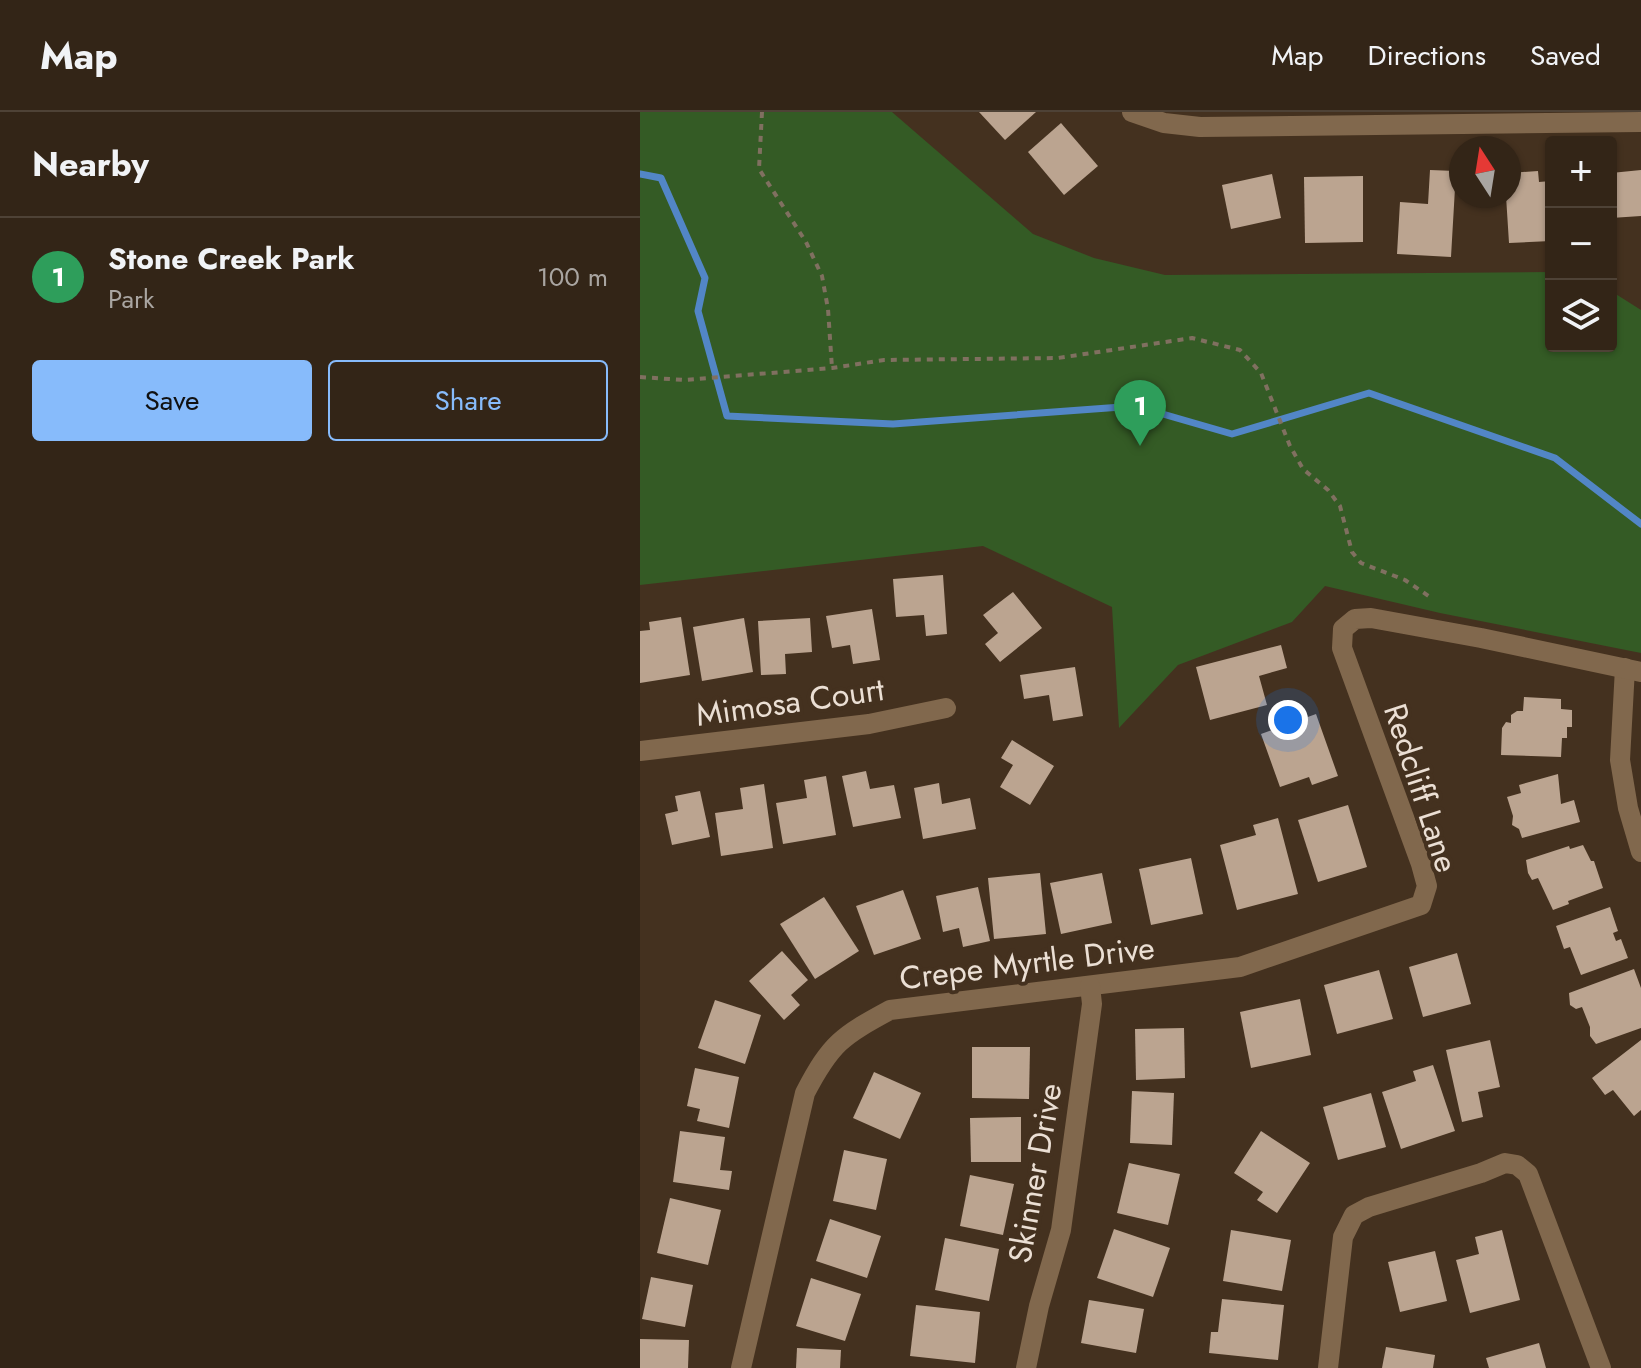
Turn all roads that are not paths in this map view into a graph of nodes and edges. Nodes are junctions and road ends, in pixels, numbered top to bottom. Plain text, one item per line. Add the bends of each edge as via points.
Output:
1 (1132, 112) edge
2 (1641, 122) edge
3 (1633, 670) edge
4 (946, 708) dead end
5 (640, 751) edge
6 (1641, 852) edge
7 (1240, 967) joint
8 (1090, 986) junction
9 (741, 1368) edge
10 (1026, 1368) edge
11 (1328, 1368) edge
12 (1601, 1368) edge

1 - 2 street via 1200,127
3 - 6 street via 1620,760
3 - 7 street, Redcliff Lane via 1355,619 1343,629 1342,648 1421,864 1427,886 1421,905
4 - 5 street, Mimosa Court via 869,724
7 - 8 street, Crepe Myrtle Drive
8 - 9 street, Crepe Myrtle Drive via 890,1010 841,1039 822,1060 805,1093
8 - 10 street, Skinner Drive via 1092,1004 1061,1230
11 - 12 street via 1343,1237 1354,1215 1505,1163 1528,1174

